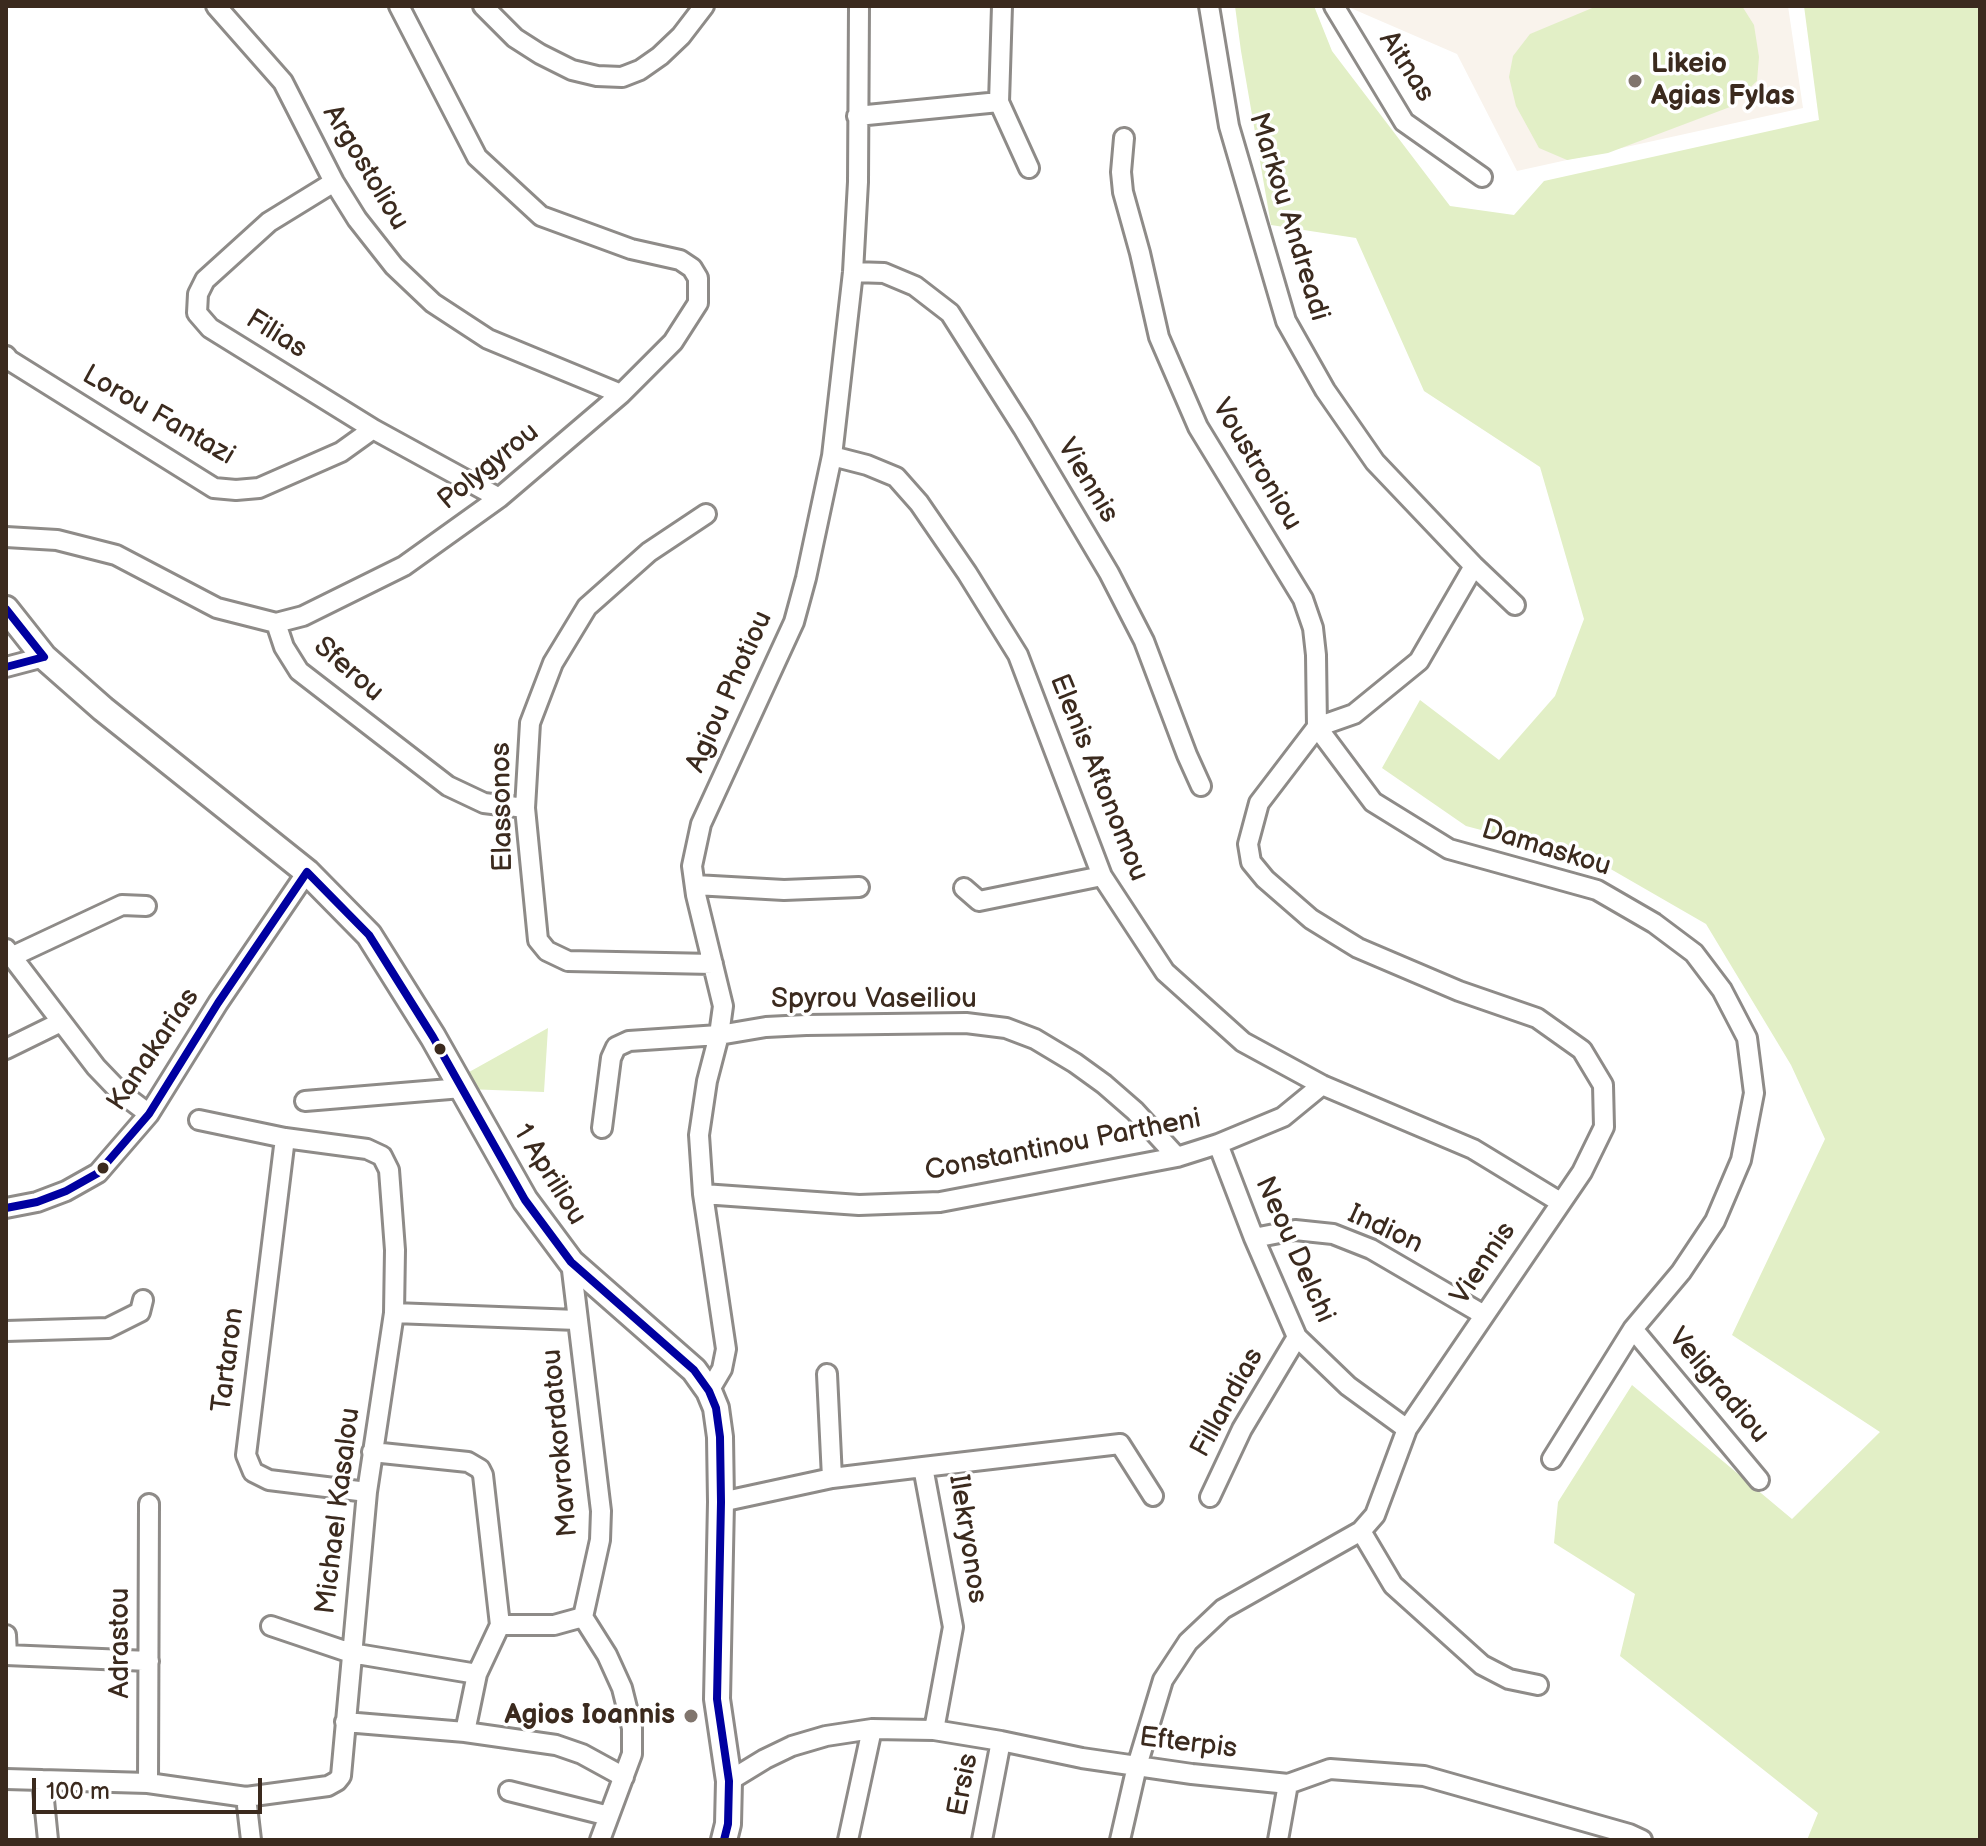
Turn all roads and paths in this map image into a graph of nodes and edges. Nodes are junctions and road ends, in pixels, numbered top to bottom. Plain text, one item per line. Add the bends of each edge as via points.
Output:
1 (216, 6) edge
2 (399, 6) edge
3 (483, 6) edge
4 (704, 6) edge
5 (859, 6) edge
6 (1002, 6) edge
7 (1209, 6) edge
8 (1334, 6) edge
9 (999, 102) junction
10 (857, 116) junction
11 (1124, 138) dead end
12 (1029, 168) dead end
13 (1482, 177) dead end
14 (334, 182) junction
15 (853, 272) junction
16 (6, 356) edge
17 (621, 394) junction
18 (373, 429) junction
19 (832, 456) junction
20 (499, 498) junction
21 (706, 514) dead end
22 (6, 537) edge
23 (1474, 566) junction
24 (1515, 605) dead end
25 (6, 609) edge
26 (276, 623) junction
27 (44, 657) junction
28 (6, 667) edge
29 (1317, 727) junction
30 (1201, 786) dead end
31 (525, 808) junction
32 (307, 872) junction
33 (1102, 876) junction
34 (695, 885) junction
35 (859, 887) dead end
36 (964, 888) dead end
37 (146, 906) dead end
38 (9, 953) edge
39 (713, 964) junction
40 (61, 1022) junction
41 (719, 1035) junction
42 (6, 1049) edge
43 (1322, 1085) junction
44 (462, 1088) junction
45 (305, 1101) dead end
46 (149, 1114) junction
47 (199, 1120) dead end
48 (602, 1128) dead end
49 (285, 1138) junction
50 (1218, 1144) junction
51 (1177, 1157) junction
52 (703, 1194) junction
53 (1560, 1202) junction
54 (6, 1208) edge
55 (1254, 1238) junction
56 (571, 1262) junction
57 (143, 1300) dead end
58 (394, 1313) junction
59 (1484, 1315) junction
60 (577, 1320) junction
61 (1633, 1329) junction
62 (6, 1331) edge
63 (1297, 1337) junction
64 (827, 1374) dead end
65 (709, 1391) junction
66 (1407, 1429) junction
67 (372, 1452) junction
68 (1552, 1459) dead end
69 (923, 1467) junction
70 (832, 1478) junction
71 (1759, 1480) dead end
72 (367, 1492) junction
73 (1153, 1496) dead end
74 (1210, 1497) dead end
75 (721, 1502) junction
76 (149, 1504) dead end
77 (1361, 1531) junction
78 (583, 1617) junction
79 (500, 1625) junction
80 (271, 1626) dead end
81 (6, 1635) edge
82 (351, 1653) junction
83 (6, 1655) edge
84 (149, 1661) junction
85 (477, 1674) junction
86 (1538, 1685) dead end
87 (345, 1722) junction
88 (872, 1729) junction
89 (934, 1730) junction
90 (465, 1732) junction
91 (1001, 1741) junction
92 (1137, 1766) junction
93 (624, 1777) junction
94 (6, 1779) edge
95 (42, 1780) junction
96 (729, 1781) junction
97 (148, 1783) junction
98 (1288, 1784) junction
99 (509, 1791) dead end
100 (246, 1797) junction
101 (609, 1816) junction
102 (728, 1835) edge
103 (1632, 1838) edge
104 (48, 1840) edge
105 (251, 1840) edge
106 (600, 1840) edge
107 (848, 1840) edge
108 (982, 1840) edge
109 (1120, 1840) edge
110 (1278, 1840) edge

1 - 14 street, Argostoliou via 283,82
2 - 17 street, Polygyrou via 477,157 541,216 631,249 680,260 698,278 698,303 673,342
3 - 4 street via 540,54 572,70 622,77 660,56
5 - 10 street, Agiou Photiou
6 - 9 street
7 - 23 street, Markou Andreadi via 1229,126 1286,321 1375,462
8 - 13 street, Aitnas via 1404,122
9 - 10 street
9 - 12 street
10 - 15 street, Agiou Photiou
11 - 29 street, Voustroniou via 1123,192 1159,337 1198,427 1303,599 1313,628
14 - 17 street, Argostoliou via 394,266 433,303 488,339
14 - 18 street, Filias via 269,222 205,280 197,313 210,328
15 - 19 street, Agiou Photiou
15 - 30 street, Viennis via 884,273 915,286 950,313 1109,573 1144,641
16 - 18 street, Lorou Fantazi via 214,488 259,488 341,452
17 - 20 street, Polygyrou
18 - 20 street, Filias
19 - 33 street, Elenis Aftonomou via 896,477 967,573 1018,655
19 - 34 street, Agiou Photiou via 794,622 701,824 692,866
20 - 26 street, Polygyrou via 404,566 303,616
21 - 31 street, Elassonos via 649,552 579,618 553,663 530,723
22 - 26 street via 57,540 116,555 217,608
23 - 24 street, Markou Andreadi
23 - 29 street via 1419,661 1354,714
25 - 27 main road, 1 Apriliou
26 - 31 street, Sferou via 299,671 448,786 484,803
27 - 28 street
27 - 32 main road, 1 Apriliou
29 - 53 street, Viennis via 1259,803 1248,844 1251,862 1311,919 1358,948 1537,1018 1582,1050 1603,1085 1604,1127
29 - 61 street, Damaskou via 1373,802 1449,849 1597,890 1694,953 1722,990 1747,1038 1754,1093 1741,1160 1715,1221
31 - 39 street, Elassonos via 538,940 547,951 568,961
32 - 44 main road, 1 Apriliou via 369,935
32 - 46 street, Kanakarias
33 - 36 street via 979,901
33 - 43 street, Elenis Aftonomou via 1165,972 1243,1042
34 - 35 street
34 - 39 street, Agiou Photiou
37 - 38 street via 122,905
38 - 40 street
39 - 41 street, Agiou Photiou via 723,1006
40 - 42 street
40 - 46 street via 96,1067
41 - 48 street, Spyrou Vaseiliou via 629,1041 616,1047
41 - 51 street, Spyrou Vaseiliou via 806,1025 966,1023 1006,1028 1035,1039 1104,1084
41 - 52 street, Agiou Photiou via 699,1135
43 - 50 street, Constantinou Partheni via 1283,1117
43 - 53 street, Elenis Aftonomou via 1473,1149
44 - 45 street
44 - 56 main road, 1 Apriliou via 525,1200
46 - 54 street, Kanakarias via 98,1173 66,1191
47 - 49 street
49 - 58 street, Michael Kasalou via 367,1149 382,1156 389,1170
49 - 72 street, Tartaron via 246,1455 253,1472 269,1480
50 - 51 street, Constantinou Partheni
50 - 55 street, Neou Delchi
51 - 52 street, Constantinou Partheni via 940,1202 859,1205
52 - 65 street, Agiou Photiou via 726,1349
53 - 59 street, Viennis
55 - 59 street, Indion via 1295,1230 1333,1234 1371,1249
55 - 63 street, Neou Delchi
56 - 60 street, Mavrokordatou
56 - 65 main road, 1 Apriliou via 694,1370
57 - 62 street via 140,1312 108,1328
58 - 60 street
58 - 67 street, Michael Kasalou
59 - 66 street, Viennis
60 - 78 street, Mavrokordatou via 601,1511
61 - 68 street, Damaskou
61 - 71 street, Veligradiou
63 - 66 street, Neou Delchi via 1348,1386
63 - 74 street, Fillandias via 1242,1429
64 - 70 street
65 - 75 main road, 1 Apriliou via 720,1437
66 - 77 street, Viennis via 1375,1515
67 - 72 street, Michael Kasalou
67 - 79 street via 468,1462 480,1469
69 - 70 street
69 - 73 street, Ilekryonos via 1120,1444
69 - 89 street, Ilekryonos via 953,1627
70 - 75 street
72 - 82 street, Michael Kasalou
75 - 96 main road, 1 Apriliou via 717,1699
76 - 84 street, Adrastou
77 - 86 street via 1393,1585 1482,1665 1509,1679
77 - 92 street, Viennis via 1223,1609 1188,1642 1163,1680
78 - 79 street via 554,1625
78 - 93 street via 607,1655 627,1705 632,1754
79 - 85 street
80 - 82 street
81 - 83 street
82 - 85 street
82 - 87 street, Michael Kasalou
83 - 84 street
84 - 97 street, Adrastou
85 - 90 street
87 - 90 street
87 - 100 street, Michael Kasalou via 337,1781
88 - 89 street, Efterpis
88 - 96 street, Efterpis via 792,1746
88 - 107 street
89 - 91 street, Efterpis
90 - 93 street via 556,1745
91 - 92 street, Efterpis
91 - 108 street, Ersis
92 - 98 street, Efterpis
92 - 109 street, Viennis
93 - 101 street
94 - 95 street
95 - 97 street
95 - 104 street
96 - 102 main road, 1 Apriliou
97 - 100 street
98 - 103 street, Efterpis via 1330,1769 1424,1776
98 - 110 street
99 - 101 street
100 - 105 street
101 - 106 street

